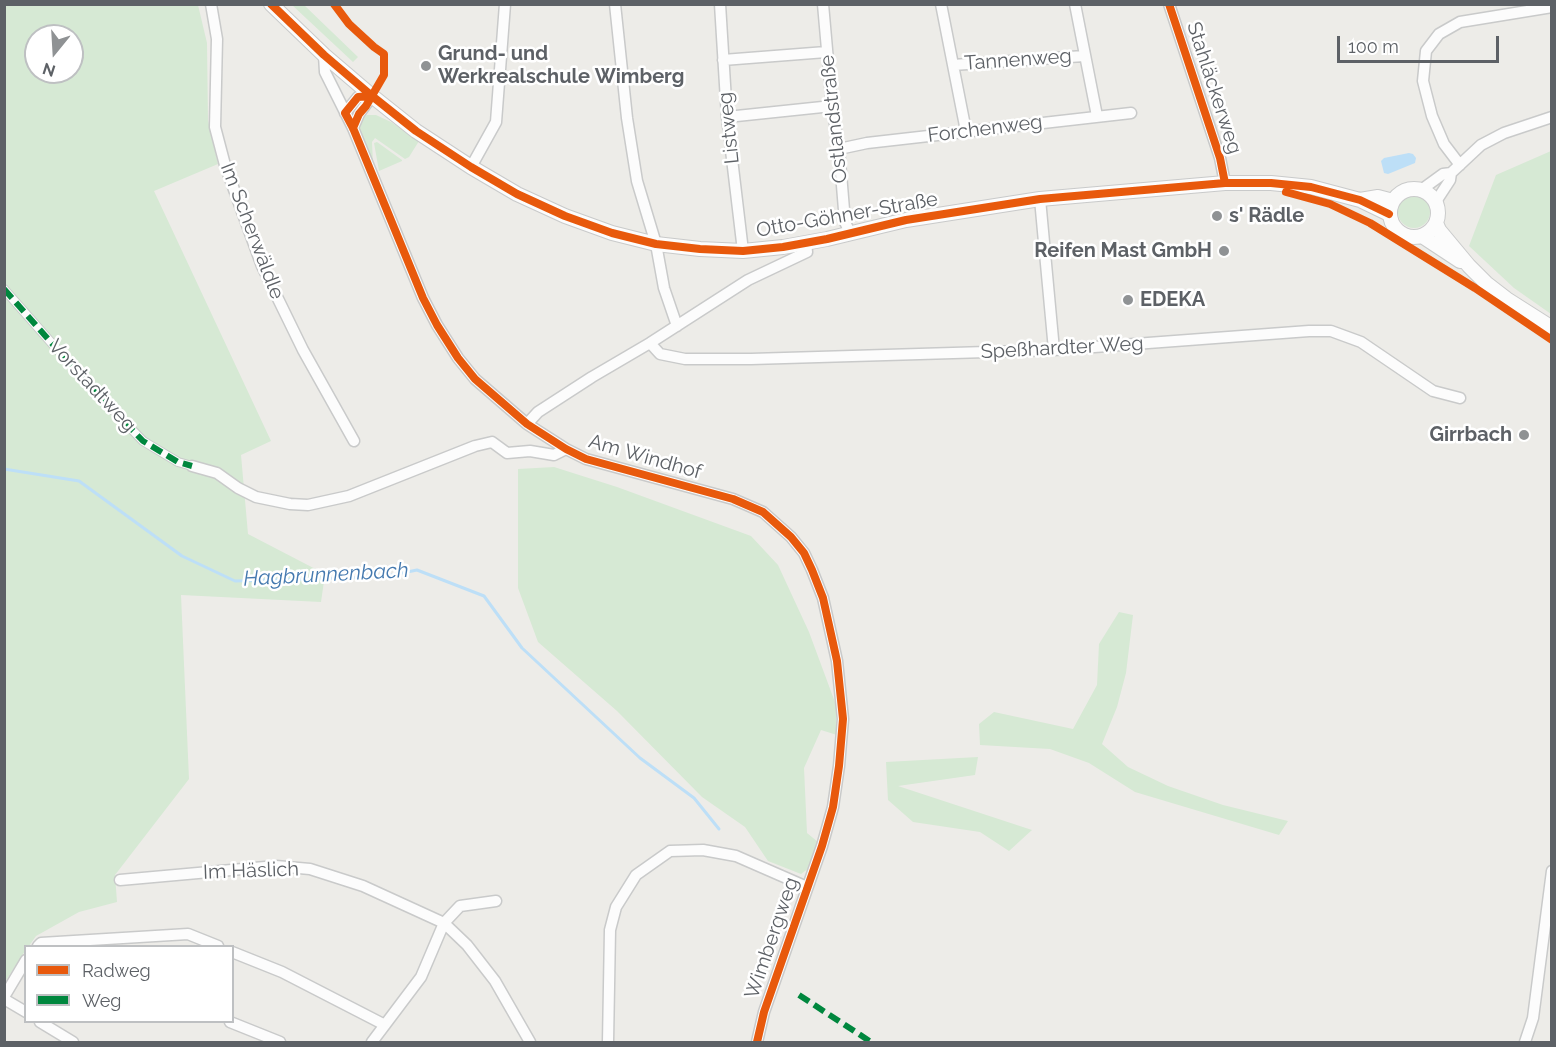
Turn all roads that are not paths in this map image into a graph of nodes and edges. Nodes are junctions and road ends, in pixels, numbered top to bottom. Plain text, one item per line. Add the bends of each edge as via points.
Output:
1 (211, 4) edge
2 (271, 4) edge
3 (505, 4) edge
4 (615, 4) edge
5 (720, 4) edge
6 (823, 4) edge
7 (941, 4) edge
8 (1075, 4) edge
9 (1169, 4) edge
10 (1551, 7) edge
11 (826, 52) junction
12 (324, 55) junction
13 (1084, 56) junction
14 (723, 60) junction
15 (953, 65) junction
16 (372, 96) junction
17 (832, 106) junction
18 (345, 113) junction
19 (1131, 113) dead end
20 (1097, 116) junction
21 (727, 117) junction
22 (1551, 117) edge
23 (353, 128) junction
24 (966, 131) junction
25 (839, 149) junction
26 (1460, 165) junction
27 (471, 167) junction
28 (1451, 173) junction
29 (1225, 183) junction
30 (1420, 190) junction
31 (1040, 198) junction
32 (1436, 203) junction
33 (1391, 207) junction
34 (1436, 223) junction
35 (850, 233) junction
36 (1422, 236) junction
37 (806, 243) junction
38 (656, 244) junction
39 (743, 251) junction
40 (1469, 266) junction
41 (4, 289) edge
42 (677, 326) junction
43 (1551, 328) edge
44 (650, 343) junction
45 (1054, 350) junction
46 (1460, 398) dead end
47 (527, 424) junction
48 (354, 441) dead end
49 (566, 449) junction
50 (192, 466) joint
51 (822, 846) joint
52 (1551, 871) edge
53 (120, 880) dead end
54 (807, 887) junction
55 (496, 901) dead end
56 (444, 923) junction
57 (43, 945) edge
58 (216, 945) edge
59 (234, 953) edge
60 (24, 963) edge
61 (4, 998) edge
62 (24, 1011) edge
63 (42, 1023) edge
64 (232, 1023) edge
65 (385, 1025) junction
66 (73, 1042) edge
67 (280, 1042) edge
68 (372, 1042) edge
69 (530, 1042) edge
70 (608, 1042) edge
71 (757, 1042) edge
72 (1526, 1042) edge

1 - 48 street, Im Scherwäldle via 217,39 215,127 225,165 262,266
2 - 12 street, Otto-Göhner-Straße
3 - 27 street via 496,122
4 - 38 street via 636,171
5 - 14 street, Listweg
6 - 11 street, Ostlandstraße
7 - 15 street
8 - 13 street
9 - 29 street, Stahläckerweg
10 - 26 street via 1460,22 1439,34 1426,51 1423,81 1431,116 1444,144
11 - 14 street
11 - 17 street, Ostlandstraße
12 - 16 street, Otto-Göhner-Straße
12 - 18 street, Am Windhof via 325,72
13 - 15 street, Tannenweg
13 - 20 street
14 - 21 street, Listweg
15 - 24 street
16 - 18 street via 358,97
16 - 23 street
16 - 27 street, Otto-Göhner-Straße
17 - 21 street
17 - 25 street, Ostlandstraße
18 - 23 street, Am Windhof
19 - 20 street, Forchenweg
20 - 24 street, Forchenweg
21 - 39 street, Listweg
22 - 26 street via 1504,132 1481,145
23 - 47 street, Am Windhof via 437,326 475,379
24 - 25 street, Forchenweg
25 - 35 street, Ostlandstraße via 845,222
26 - 28 street
27 - 38 street, Otto-Göhner-Straße via 565,216
28 - 30 street
28 - 32 street
29 - 31 street, Otto-Göhner-Straße
29 - 33 street, Otto-Göhner-Straße via 1311,187
30 - 32 street
30 - 33 street via 1402,192
31 - 35 street, Otto-Göhner-Straße
31 - 45 street
32 - 34 street
33 - 36 street via 1395,228 1400,233
34 - 36 street
34 - 40 street
35 - 37 street, Otto-Göhner-Straße
36 - 40 street
37 - 39 street, Otto-Göhner-Straße
37 - 42 street via 807,252 748,280
38 - 39 street, Otto-Göhner-Straße
38 - 42 street via 664,288
40 - 43 street via 1508,300
41 - 50 street, Vorstadtweg via 143,441
42 - 44 street
44 - 45 street, Speßhardter Weg via 660,354 685,359
44 - 47 street via 538,412
45 - 46 street, Speßhardter Weg via 1331,331 1385,356 1433,391
47 - 49 street, Am Windhof
49 - 50 street, Am Windhof via 554,455 507,453 492,442 350,496 308,505 256,497 217,473
49 - 51 street, Am Windhof via 616,469 733,499 763,512 804,553 823,598 837,661 843,719 833,807
51 - 54 street, Wimbergweg
52 - 72 street via 1533,1018
53 - 56 street, Im Häslich via 298,867 335,875
54 - 70 street via 736,856 703,850 670,851 636,875 615,906 610,930
54 - 71 street, Wimbergweg
55 - 56 street via 460,906
56 - 65 street via 421,977
56 - 69 street, Im Häslich via 495,981
57 - 58 street via 188,934
59 - 65 street via 282,972
60 - 61 street
61 - 62 street
63 - 66 street
64 - 67 street
65 - 68 street

